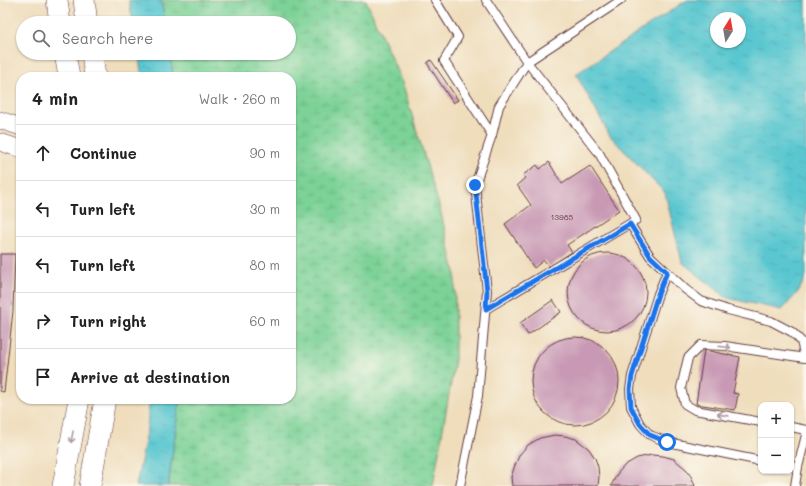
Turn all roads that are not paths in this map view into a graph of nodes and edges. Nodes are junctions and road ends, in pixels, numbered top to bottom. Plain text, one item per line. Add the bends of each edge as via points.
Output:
1 (57, 0) edge
2 (84, 0) edge
3 (435, 0) edge
4 (486, 0) edge
5 (621, 0) edge
6 (59, 16) edge
7 (86, 16) edge
8 (66, 60) edge
9 (93, 60) edge
10 (527, 62) junction
11 (68, 72) edge
12 (94, 72) edge
13 (0, 120) edge
14 (16, 125) edge
15 (492, 135) junction
16 (0, 142) edge
17 (16, 147) edge
18 (630, 224) junction
19 (667, 272) junction
20 (486, 309) junction
21 (806, 358) edge
22 (79, 404) edge
23 (104, 404) edge
24 (758, 421) edge
25 (794, 428) edge
26 (806, 430) edge
27 (806, 435) edge
28 (758, 460) edge
29 (794, 466) edge
30 (63, 486) edge
31 (90, 486) edge
32 (460, 486) edge
33 (795, 486) edge

1 - 6 street
2 - 7 street
3 - 15 lane via 458,37 444,61
4 - 10 lane
5 - 10 lane
8 - 11 street
9 - 12 street
10 - 15 lane via 499,106
10 - 18 lane via 599,154 636,220
13 - 14 street
15 - 20 lane via 475,185 487,291
16 - 17 street
18 - 19 lane via 650,256
18 - 20 lane
19 - 21 lane via 702,301 771,321 792,332 801,341
19 - 28 lane via 632,376 631,407 640,424 650,435 667,442
20 - 32 lane via 478,396
24 -> 21 lane via 695,410 685,404 681,388 688,358 700,345 725,346
22 -> 30 street
23 - 31 street
25 - 26 lane
27 - 29 lane
29 - 33 lane

